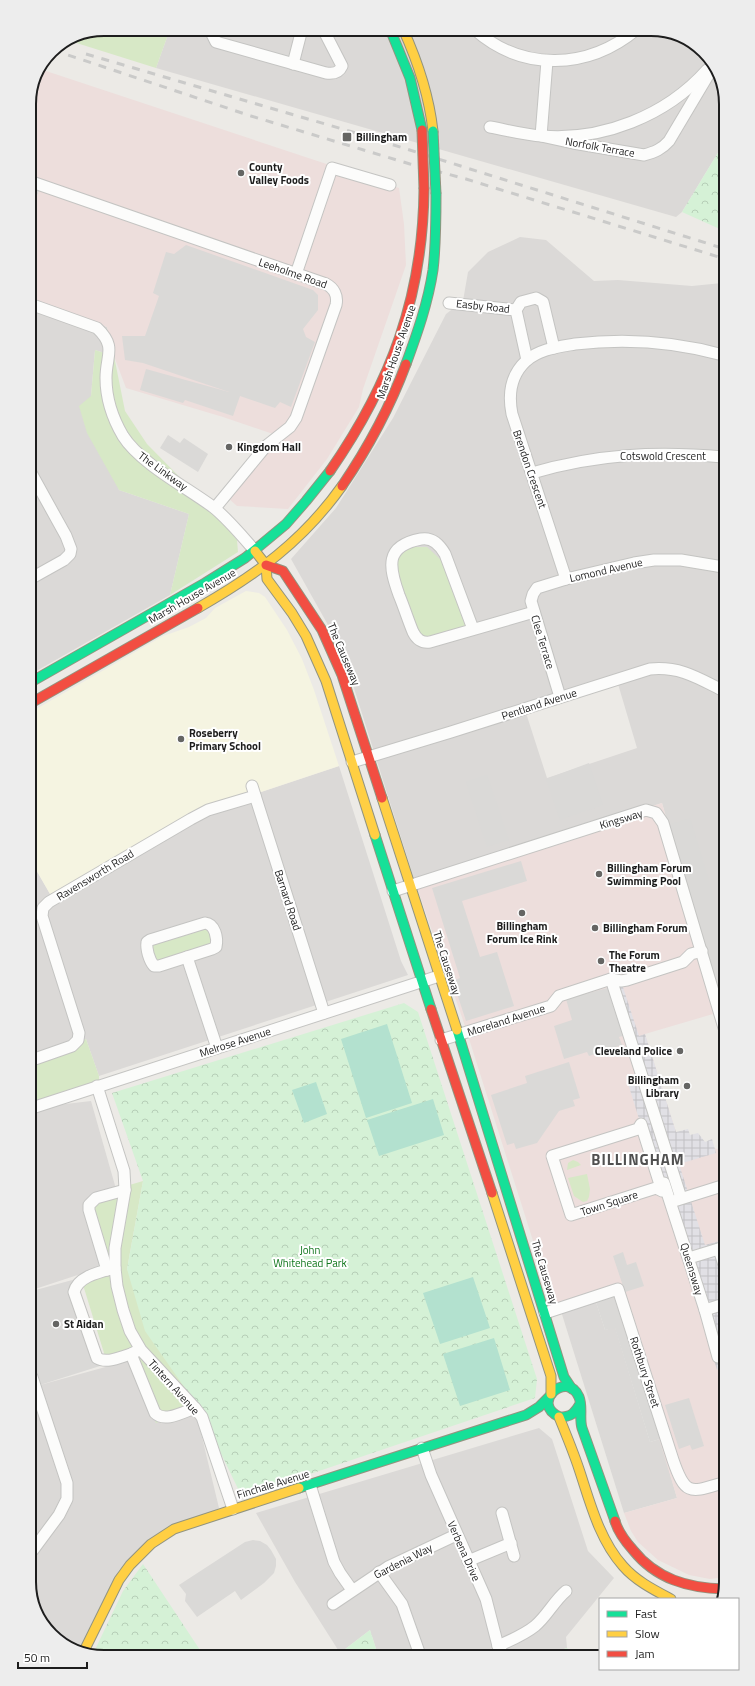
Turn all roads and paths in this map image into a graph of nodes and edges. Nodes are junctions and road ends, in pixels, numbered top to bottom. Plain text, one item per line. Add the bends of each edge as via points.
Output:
1 (213, 36) edge
2 (300, 36) edge
3 (327, 36) edge
4 (393, 36) edge
5 (406, 36) edge
6 (482, 36) edge
7 (629, 36) edge
8 (547, 61) junction
9 (293, 64) junction
10 (708, 68) edge
11 (710, 71) edge
12 (490, 127) dead end
13 (541, 136) junction
14 (36, 183) edge
15 (390, 185) dead end
16 (296, 274) junction
17 (450, 301) dead end
18 (36, 306) edge
19 (516, 310) junction
20 (554, 348) junction
21 (719, 354) edge
22 (527, 360) junction
23 (387, 370) junction
24 (403, 375) junction
25 (719, 457) edge
26 (532, 473) junction
27 (36, 482) edge
28 (214, 508) junction
29 (254, 551) junction
30 (266, 565) junction
31 (719, 566) edge
32 (36, 576) edge
33 (566, 579) junction
34 (537, 588) joint
35 (534, 612) junction
36 (473, 629) junction
37 (36, 679) edge
38 (719, 688) edge
39 (560, 697) junction
40 (36, 700) edge
41 (368, 757) junction
42 (352, 762) junction
43 (253, 791) joint
44 (410, 886) junction
45 (393, 891) junction
46 (702, 951) junction
47 (187, 957) junction
48 (439, 976) junction
49 (612, 978) junction
50 (422, 982) junction
51 (719, 1010) edge
52 (324, 1013) junction
53 (459, 1035) junction
54 (441, 1040) junction
55 (217, 1048) junction
56 (36, 1059) edge
57 (97, 1086) junction
58 (36, 1107) edge
59 (658, 1128) junction
60 (643, 1133) junction
61 (662, 1183) junction
62 (719, 1187) edge
63 (125, 1190) junction
64 (676, 1200) junction
65 (719, 1249) edge
66 (689, 1258) junction
67 (111, 1269) junction
68 (719, 1306) edge
69 (705, 1310) junction
70 (545, 1313) junction
71 (719, 1348) edge
72 (136, 1352) junction
73 (572, 1389) junction
74 (36, 1392) edge
75 (550, 1396) junction
76 (580, 1404) junction
77 (195, 1408) junction
78 (526, 1415) junction
79 (556, 1416) junction
80 (422, 1448) junction
81 (719, 1484) edge
82 (310, 1485) junction
83 (233, 1509) junction
84 (502, 1513) dead end
85 (456, 1535) junction
86 (511, 1542) junction
87 (36, 1546) edge
88 (514, 1556) dead end
89 (468, 1561) junction
90 (379, 1572) junction
91 (718, 1589) edge
92 (352, 1590) junction
93 (566, 1591) dead end
94 (669, 1598) edge
95 (333, 1604) dead end
96 (86, 1647) edge
97 (418, 1650) edge
98 (500, 1650) edge

1 - 9 street via 216,42
2 - 9 street
3 - 9 street via 342,66 340,70 335,74 326,73
4 - 23 street, Marsh House Avenue, bridge via 411,77 419,106 424,189 418,269 404,322
5 - 24 street, Marsh House Avenue, bridge via 422,74 430,105 436,194 436,241 432,272 418,331
6 - 8 street via 514,54
7 - 8 street via 590,56
8 - 13 street
10 - 13 street via 685,90 643,117 602,132
11 - 13 street, Norfolk Terrace via 669,141 655,152 644,155
12 - 13 street
14 - 16 street, Leeholme Road
15 - 16 street via 332,168
16 - 28 street, Leeholme Road via 332,287 337,300 336,305 296,418 290,427 266,446
17 - 19 street, Easby Road
18 - 28 street, The Linkway via 97,328 105,336 110,349 106,378 109,401 124,437 148,462
19 - 20 street via 522,302 536,298 543,302
19 - 22 street
20 - 21 street, Brendon Crescent via 599,341 637,340 673,344
20 - 22 street, Brendon Crescent
22 - 26 street, Brendon Crescent via 514,378 510,389 510,403
23 - 24 street
23 - 29 street, Marsh House Avenue via 360,424 312,495 271,538
24 - 30 street, Marsh House Avenue via 376,432 332,499
25 - 26 street, Cotswold Crescent via 626,454
26 - 33 street, Brendon Crescent
27 - 32 street via 66,536 70,549 70,554 64,560
28 - 29 street, The Linkway
29 - 30 street, The Causeway
29 - 37 street, Marsh House Avenue via 210,580
30 - 40 street, Marsh House Avenue via 212,600
30 - 41 street, The Causeway via 283,571 322,630 342,675
30 - 42 street, The Causeway via 267,579 292,613 315,654
31 - 33 street, Lomond Avenue via 681,560 654,560
33 - 34 street, Lomond Avenue
34 - 35 street, Clee Terrace via 531,601
35 - 36 street
35 - 39 street, Clee Terrace
36 - 36 street via 424,643 416,638 391,572 396,551 412,541 424,539 430,539 441,546
38 - 39 street, Pentland Avenue via 693,675 663,668 650,669
39 - 41 street, Pentland Avenue
41 - 42 street, Pentland Avenue
41 - 44 street, The Causeway
42 - 45 street, The Causeway
43 - 52 street, Barnard Road
43 - 56 street, Ravensworth Road via 191,819 49,902 43,908 42,916 79,1033 78,1040 72,1046
44 - 45 street, Kingsway
44 - 46 street, Kingsway via 646,810 656,813 663,823
44 - 48 street, The Causeway
45 - 50 street, The Causeway
46 - 49 street, Moreland Avenue via 691,954 683,962 627,980
46 - 51 street, Kingsway
47 - 47 street via 154,966 146,946 147,942 205,923 210,924 217,941 216,947
47 - 55 street
48 - 50 street, Melrose Avenue
48 - 53 street, The Causeway
49 - 53 street, Moreland Avenue via 559,996 551,1006
49 - 59 street
50 - 52 street, Melrose Avenue
50 - 54 street, The Causeway
52 - 55 street, Melrose Avenue
53 - 54 street, Moreland Avenue
53 - 70 street, The Causeway
54 - 75 street, The Causeway via 551,1376
55 - 57 street, Melrose Avenue
57 - 58 street, Melrose Avenue
57 - 63 street, Tintern Avenue via 124,1171
59 - 60 street
59 - 64 street
60 - 61 street
60 - 61 street via 554,1159 569,1203 579,1209
61 - 64 street, Queensway
62 - 64 street
63 - 67 street, Tintern Avenue
63 - 67 street via 96,1198 89,1205
64 - 66 street, Queensway
65 - 66 street
66 - 69 street, Queensway
67 - 72 street, Tintern Avenue
67 - 72 street via 81,1280 75,1286 74,1292 97,1358 108,1361
68 - 69 street
69 - 71 street, Queensway
70 - 73 street, The Causeway via 564,1377
70 - 81 street, Rothbury Street via 618,1289 682,1484 694,1490
72 - 77 street, Tintern Avenue
72 - 77 street via 155,1413 159,1417 165,1418
73 - 75 street via 557,1388
73 - 76 street, The Causeway via 578,1395
74 - 87 street via 67,1483 67,1499 59,1515
75 - 78 street, Finchale Avenue
75 - 79 street, The Causeway via 549,1408
76 - 79 street via 572,1416
76 - 91 street, The Causeway via 581,1424 617,1528 626,1543 649,1568 677,1583 692,1588
77 - 83 street, Tintern Avenue via 206,1428
78 - 79 street, Finchale Avenue
78 - 80 street, Finchale Avenue
79 - 94 street, The Causeway via 568,1435 600,1532 609,1549 634,1578
80 - 82 street, Finchale Avenue
80 - 85 street, Verbena Drive
82 - 83 street, Finchale Avenue
82 - 92 street via 334,1562
83 - 96 street, Finchale Avenue via 174,1529 139,1554 119,1580
84 - 86 street
85 - 89 street, Verbena Drive
85 - 90 street, Gardenia Way
86 - 88 street
86 - 89 street
89 - 98 street, Verbena Drive via 486,1599
90 - 92 street, Gardenia Way
90 - 97 street via 402,1604
92 - 95 street, Gardenia Way
93 - 98 street via 556,1599 535,1626

